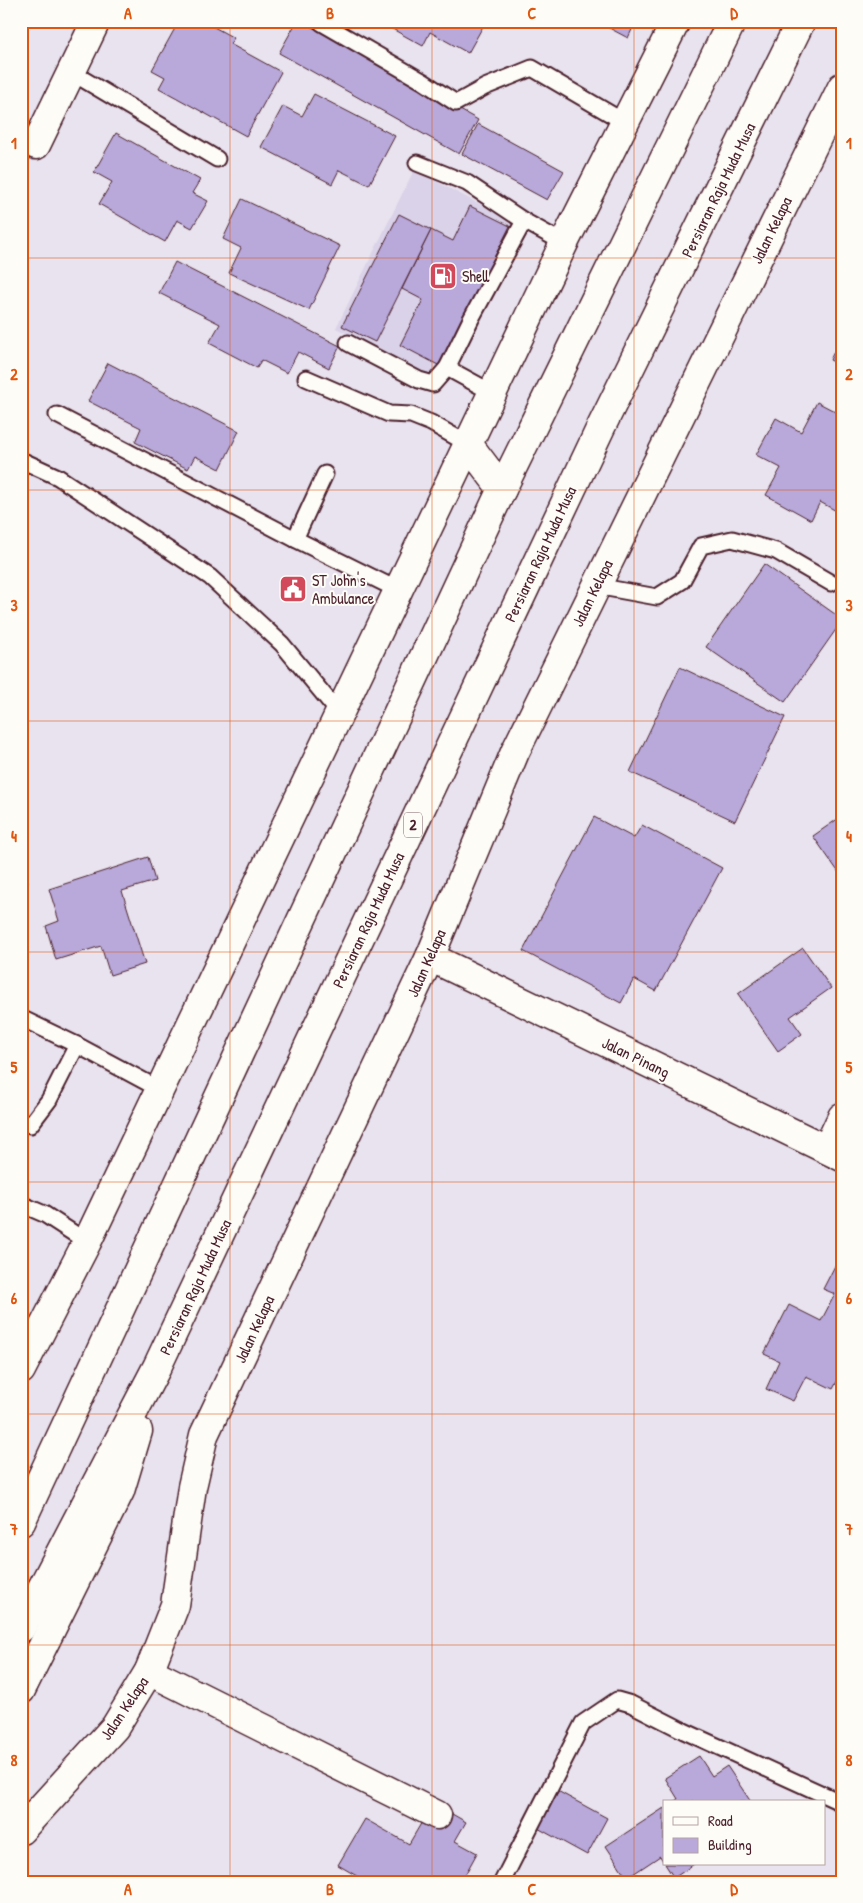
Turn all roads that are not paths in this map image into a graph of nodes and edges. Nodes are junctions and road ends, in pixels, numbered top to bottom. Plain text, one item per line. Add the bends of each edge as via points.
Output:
1 (96, 21) edge
2 (676, 21) edge
3 (732, 21) edge
4 (801, 21) edge
5 (322, 23) dead end
6 (72, 72) junction
7 (842, 87) edge
8 (626, 123) junction
9 (36, 145) dead end
10 (217, 159) dead end
11 (418, 163) dead end
12 (524, 221) junction
13 (564, 243) junction
14 (348, 343) dead end
15 (447, 368) junction
16 (306, 378) dead end
17 (491, 392) junction
18 (57, 415) dead end
19 (468, 444) junction
20 (21, 460) edge
21 (325, 474) dead end
22 (502, 489) junction
23 (295, 539) junction
24 (831, 583) dead end
25 (596, 586) junction
26 (398, 590) junction
27 (339, 713) junction
28 (430, 957) junction
29 (21, 1018) edge
30 (77, 1045) junction
31 (159, 1090) junction
32 (842, 1118) edge
33 (21, 1122) edge
34 (834, 1153) edge
35 (21, 1204) edge
36 (86, 1242) junction
37 (157, 1367) junction
38 (21, 1370) edge
39 (76, 1406) junction
40 (21, 1495) edge
41 (21, 1522) edge
42 (21, 1628) edge
43 (149, 1671) junction
44 (21, 1690) edge
45 (842, 1803) edge
46 (437, 1815) dead end
47 (21, 1830) edge
48 (502, 1882) edge

1 - 6 main road
2 - 8 main road
3 - 22 main road
4 - 37 main road, Persiaran Raja Muda Musa / 2 via 601,426
5 - 8 lane via 456,103 484,87 532,68
6 - 9 main road
6 - 10 lane
7 - 25 main road, Jalan Kelapa
8 - 13 main road
11 - 12 lane via 466,183
12 - 13 lane
12 - 15 lane
13 - 17 main road
14 - 15 lane via 433,384
15 - 17 lane
16 - 19 lane via 389,414 411,416 431,423
17 - 19 main road
18 - 23 lane
19 - 22 main road
19 - 26 main road
20 - 27 lane via 58,477 210,577 282,644
21 - 23 lane
22 - 39 main road
23 - 26 lane
24 - 25 lane via 776,551 732,539 701,546 682,581 657,597
25 - 28 main road, Jalan Kelapa via 515,752
26 - 27 main road
27 - 31 main road
28 - 34 main road, Jalan Pinang
28 - 43 main road, Jalan Kelapa via 204,1435 192,1487 175,1605
29 - 30 lane
30 - 31 lane
30 - 33 lane via 44,1106 30,1125
31 - 36 main road
32 - 34 main road
35 - 36 lane via 44,1214
36 - 38 main road
37 - 42 main road, Persiaran Raja Muda Musa / 2
37 - 44 main road via 120,1491
39 - 40 main road
39 - 41 main road
43 - 46 main road
43 - 47 main road, Jalan Kelapa via 115,1727
45 - 48 lane via 617,1700 583,1723

